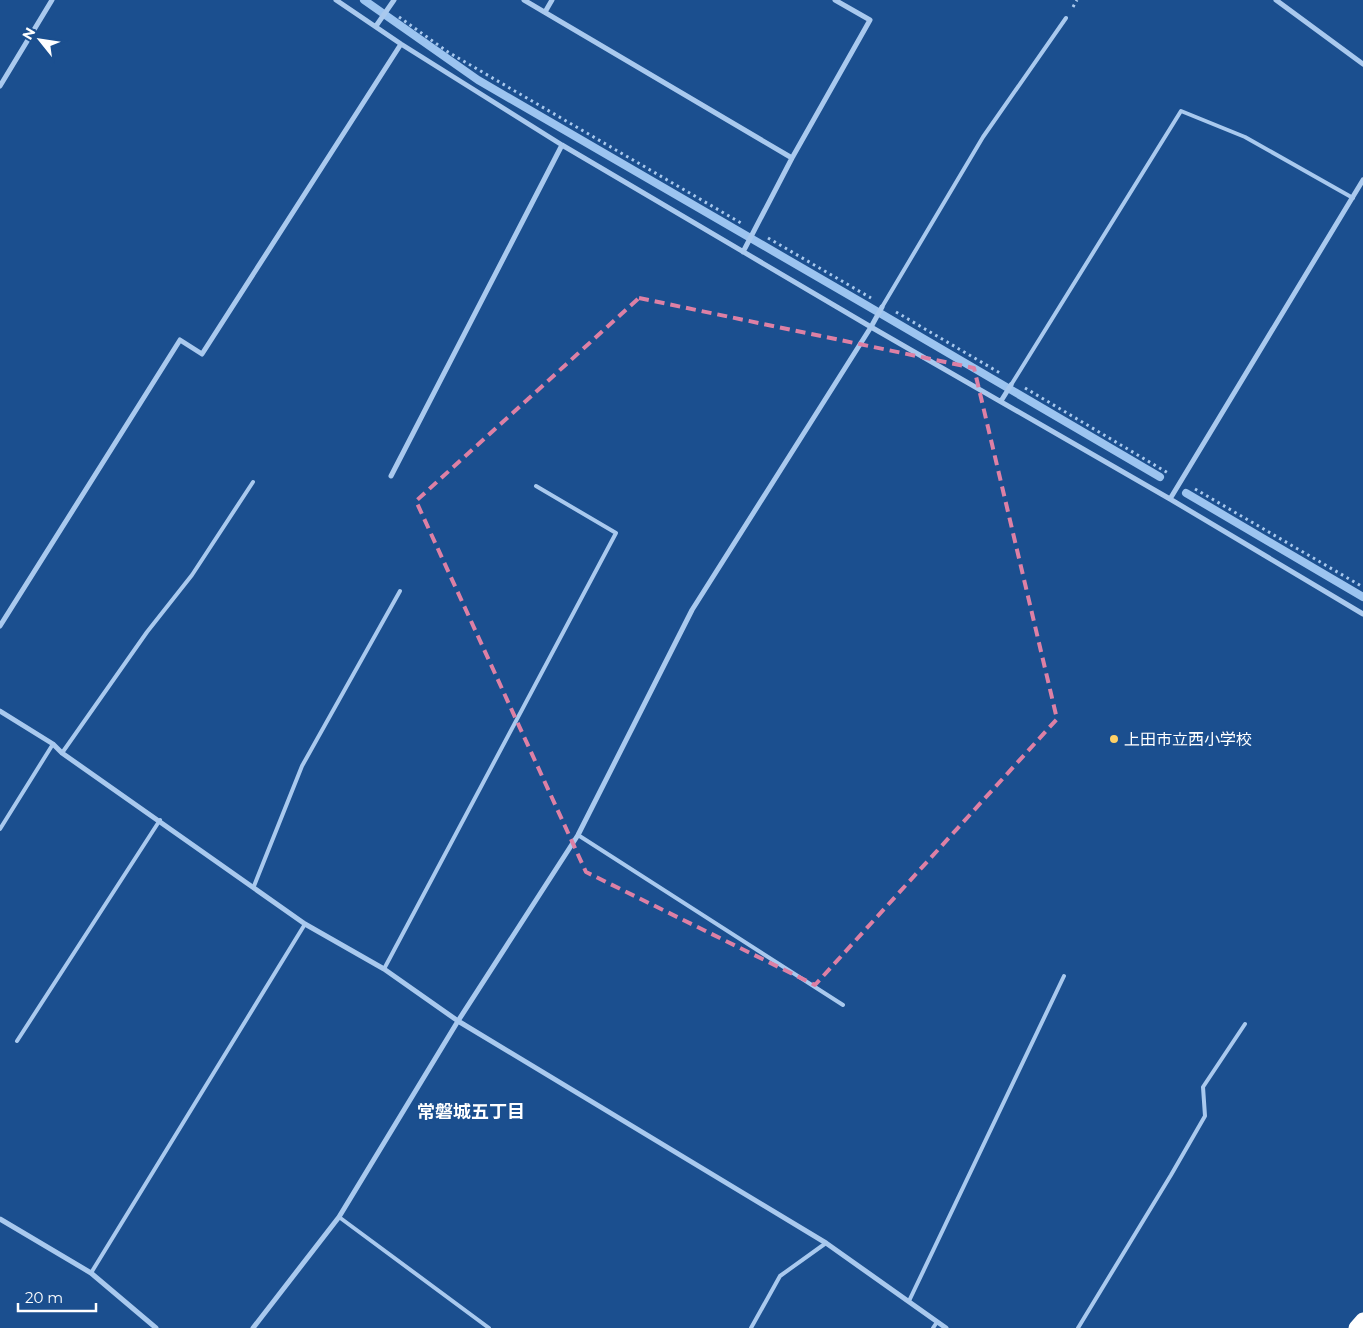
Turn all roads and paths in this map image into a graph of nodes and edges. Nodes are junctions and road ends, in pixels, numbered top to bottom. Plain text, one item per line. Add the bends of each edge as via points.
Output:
1 (52, 0) edge
2 (336, 0) edge
3 (394, 0) edge
4 (524, 0) edge
5 (552, 0) edge
6 (835, 0) edge
7 (1276, 0) edge
8 (389, 10) junction
9 (545, 12) junction
10 (1066, 18) dead end
11 (376, 26) junction
12 (401, 44) junction
13 (1363, 64) edge
14 (0, 86) edge
15 (562, 145) junction
16 (792, 158) junction
17 (1363, 180) edge
18 (1353, 198) junction
19 (754, 231) junction
20 (743, 252) junction
21 (883, 306) junction
22 (871, 327) junction
23 (1012, 383) junction
24 (1001, 401) junction
25 (391, 476) dead end
26 (1181, 480) junction
27 (254, 482) dead end
28 (536, 486) dead end
29 (1170, 499) junction
30 (1363, 588) edge
31 (400, 591) dead end
32 (1363, 614) edge
33 (0, 626) edge
34 (0, 711) edge
35 (53, 744) junction
36 (62, 753) junction
37 (160, 820) junction
38 (0, 829) edge
39 (578, 835) junction
40 (254, 886) junction
41 (305, 924) junction
42 (384, 970) junction
43 (1064, 976) dead end
44 (843, 1005) dead end
45 (458, 1021) junction
46 (1245, 1024) dead end
47 (17, 1041) dead end
48 (339, 1217) junction
49 (0, 1219) edge
50 (826, 1243) junction
51 (91, 1273) junction
52 (909, 1301) junction
53 (1363, 1320) edge
54 (937, 1322) junction
55 (156, 1328) edge
56 (253, 1328) edge
57 (489, 1328) edge
58 (751, 1328) edge
59 (933, 1328) edge
60 (946, 1328) edge
61 (1078, 1328) edge
62 (1356, 1328) edge

1 - 14 street
2 - 11 street
3 - 8 street
4 - 9 street
5 - 9 street
6 - 16 street via 870,20
7 - 13 street
8 - 11 street
8 - 19 path via 448,52
9 - 16 street
10 - 21 lane via 982,137
11 - 12 street
12 - 15 street
12 - 33 street via 202,354 180,340
15 - 20 street
15 - 25 street
16 - 19 street
17 - 18 street
18 - 23 lane via 1246,137 1181,111
18 - 26 street
19 - 20 street
19 - 21 path
20 - 22 street
21 - 22 street
21 - 23 path
22 - 24 street
22 - 39 street via 692,610
23 - 24 street
23 - 26 path
24 - 29 street
26 - 29 street
26 - 30 path
27 - 36 lane via 192,575 147,632
28 - 42 lane via 616,533
29 - 32 street
31 - 40 lane via 302,766
34 - 35 street
35 - 36 street
35 - 38 lane
36 - 37 street
37 - 40 street
37 - 47 lane
39 - 44 lane
39 - 45 street
40 - 41 street
41 - 42 street
41 - 51 lane
42 - 45 street
43 - 52 lane
45 - 48 street
45 - 50 street
46 - 61 lane via 1203,1087 1205,1116
48 - 56 street
48 - 57 lane
49 - 51 street
50 - 52 street
50 - 58 lane via 780,1276
51 - 55 street
52 - 54 street
53 - 62 highway
54 - 59 lane
54 - 60 street

